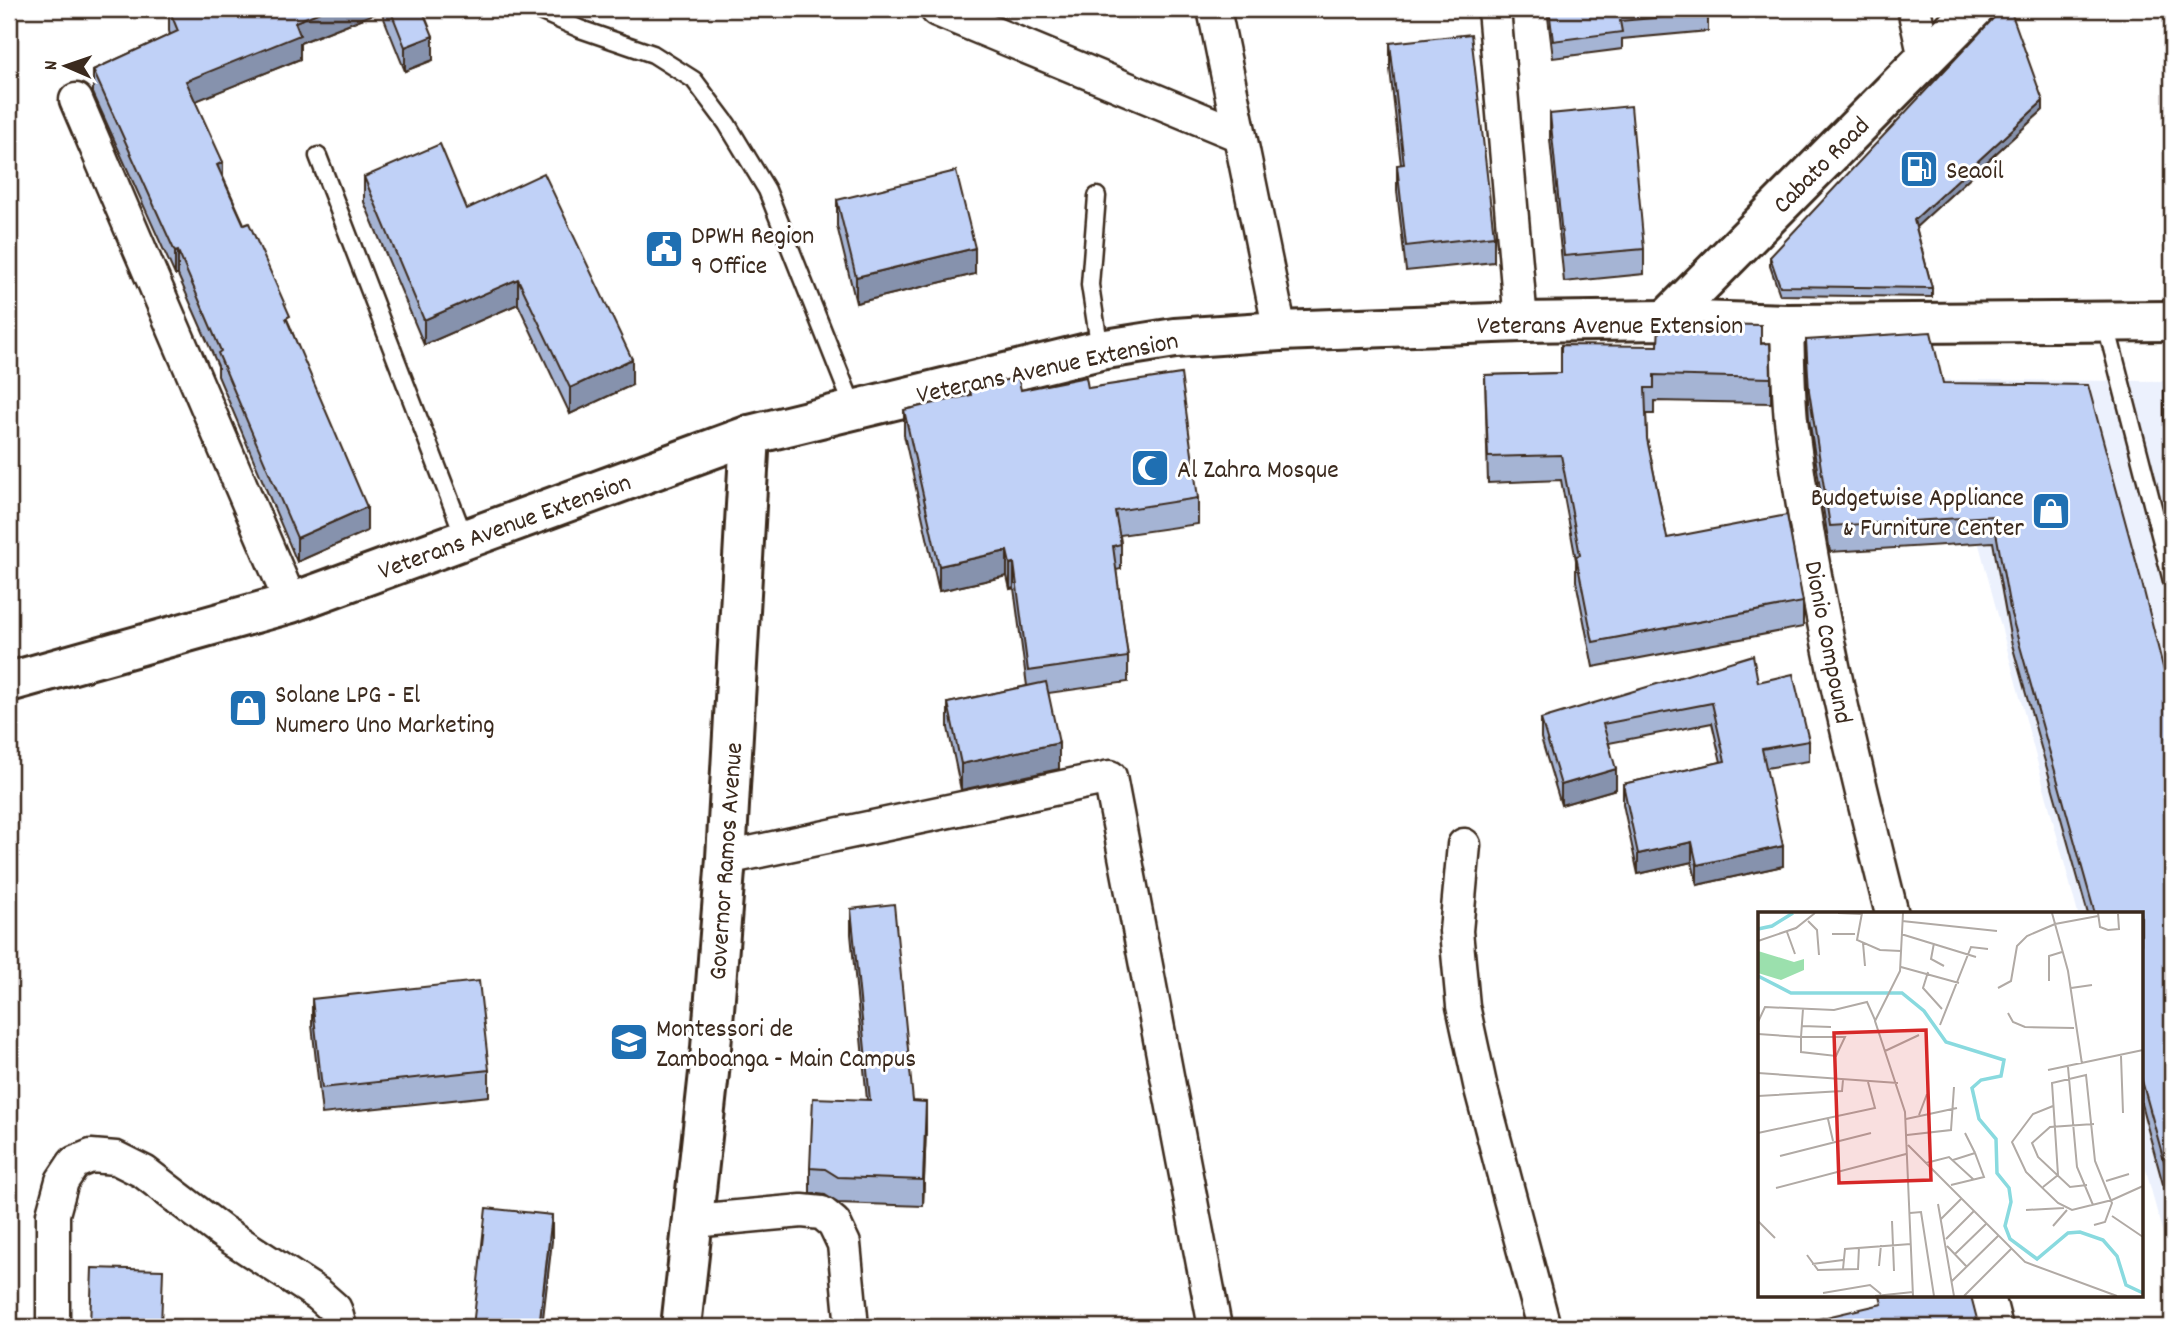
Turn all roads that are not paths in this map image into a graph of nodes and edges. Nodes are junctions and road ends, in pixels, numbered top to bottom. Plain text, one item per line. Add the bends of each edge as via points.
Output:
1 (535, 9) edge
2 (1214, 9) edge
3 (1494, 9) edge
4 (1914, 9) edge
5 (1974, 9) edge
6 (937, 10) edge
7 (556, 13) edge
8 (1925, 58) junction
9 (76, 100) dead end
10 (1239, 135) junction
11 (318, 156) dead end
12 (1097, 196) dead end
13 (1666, 320) junction
14 (2105, 321) junction
15 (2172, 321) edge
16 (1521, 322) junction
17 (1787, 324) junction
18 (1280, 331) junction
19 (1100, 350) junction
20 (854, 409) junction
21 (750, 435) junction
22 (465, 539) junction
23 (2172, 581) edge
24 (291, 603) junction
25 (9, 682) edge
26 (1464, 845) dead end
27 (726, 858) junction
28 (1892, 912) edge
29 (693, 1220) junction
30 (1989, 1298) edge
31 (53, 1327) edge
32 (340, 1327) edge
33 (681, 1327) edge
34 (852, 1327) edge
35 (1215, 1327) edge
36 (1544, 1327) edge
37 (1996, 1327) edge

1 - 7 lane
2 - 10 street
3 - 16 street
4 - 8 street
5 - 8 main road, Cabato Road
6 - 10 street
7 - 20 lane via 580,29 653,54 694,80 767,190
8 - 13 main road, Cabato Road
9 - 24 street
10 - 18 street
11 - 22 lane
12 - 19 lane via 1090,285
13 - 16 main road, Veterans Avenue Extension
13 - 17 main road, Veterans Avenue Extension
14 - 15 main road, Veterans Avenue Extension
14 - 17 main road, Veterans Avenue Extension
14 - 23 lane
16 - 18 main road, Veterans Avenue Extension
17 - 28 street, Dionio Compound via 1791,417 1803,505 1845,721
18 - 19 main road, Veterans Avenue Extension via 1175,338
19 - 20 main road, Veterans Avenue Extension
20 - 21 main road, Veterans Avenue Extension
21 - 22 main road, Veterans Avenue Extension
21 - 27 main road, Governor Ramos Avenue
22 - 24 main road, Veterans Avenue Extension
24 - 25 main road, Veterans Avenue Extension
26 - 36 street via 1456,931 1463,1006
27 - 29 main road, Governor Ramos Avenue
27 - 35 street via 1110,776
29 - 33 main road, Governor Ramos Avenue
29 - 34 street via 822,1213 834,1223 844,1244
30 - 37 street
31 - 32 street via 53,1214 62,1181 74,1163 91,1156 116,1158 144,1172 221,1231 318,1294 335,1309

